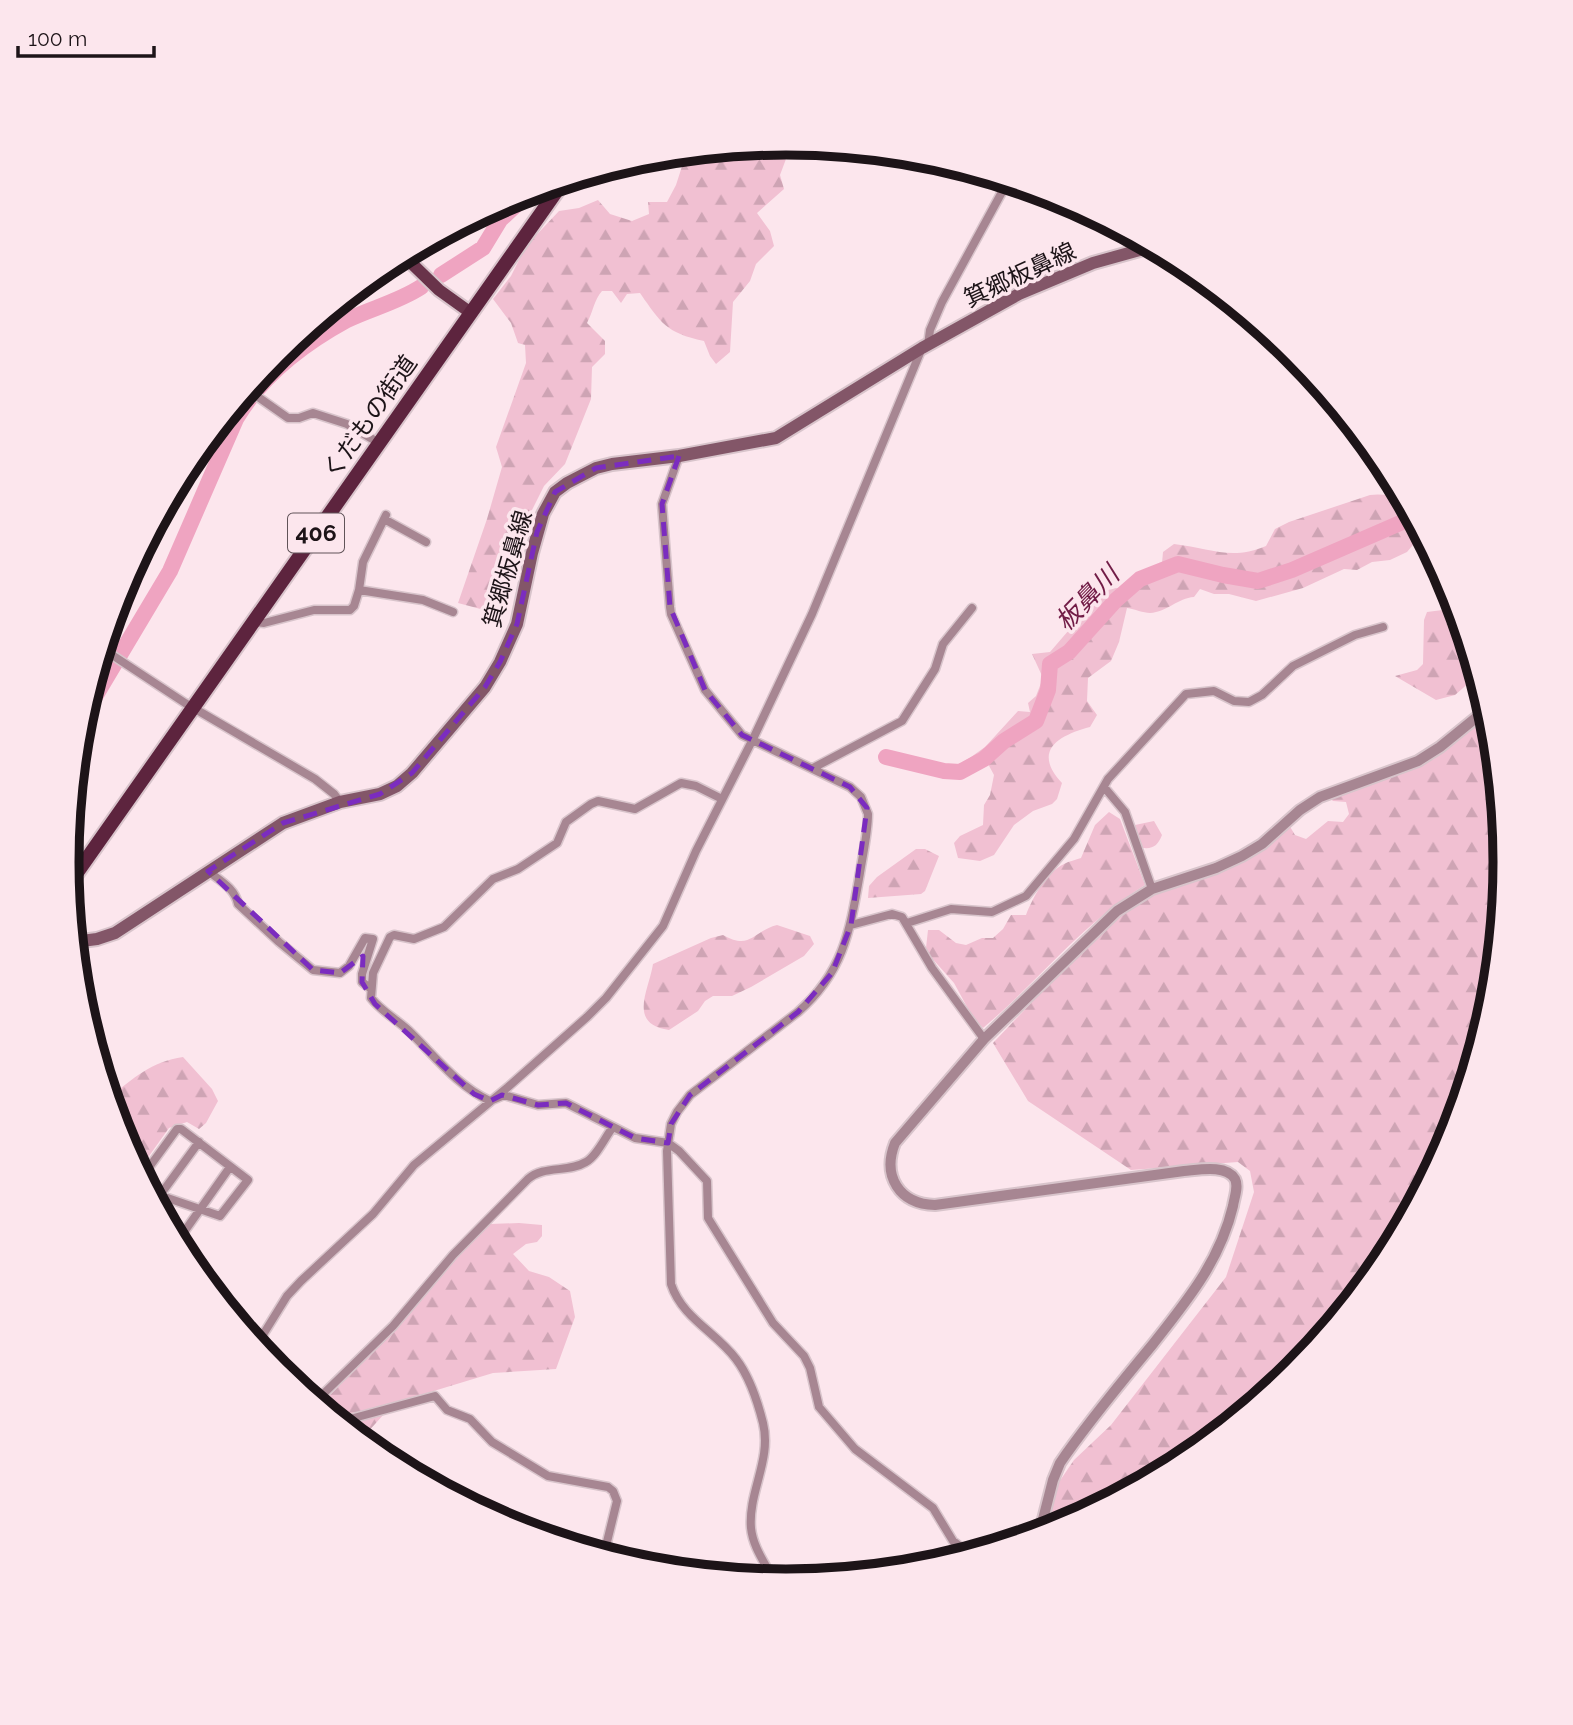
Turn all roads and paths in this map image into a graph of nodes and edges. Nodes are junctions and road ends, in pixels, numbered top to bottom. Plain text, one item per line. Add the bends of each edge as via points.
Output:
1 (1004, 189) edge
2 (554, 194) edge
3 (1140, 250) edge
4 (411, 263) edge
5 (471, 313) junction
6 (925, 347) junction
7 (255, 395) edge
8 (379, 443) junction
9 (678, 456) junction
10 (426, 542) dead end
11 (359, 590) junction
12 (972, 608) dead end
13 (453, 612) dead end
14 (253, 622) junction
15 (1382, 627) dead end
16 (111, 653) edge
17 (193, 708) junction
18 (1479, 715) edge
19 (753, 739) junction
20 (813, 768) junction
21 (1104, 787) junction
22 (722, 799) junction
23 (340, 802) junction
24 (79, 870) edge
25 (208, 871) junction
26 (1152, 889) junction
27 (907, 923) junction
28 (851, 925) junction
29 (83, 941) edge
30 (370, 988) junction
31 (984, 1038) junction
32 (490, 1101) junction
33 (613, 1127) junction
34 (199, 1143) junction
35 (668, 1143) junction
36 (230, 1167) junction
37 (149, 1168) edge
38 (160, 1190) edge
39 (165, 1199) edge
40 (199, 1209) junction
41 (184, 1232) edge
42 (262, 1337) edge
43 (321, 1396) edge
44 (350, 1419) edge
45 (1042, 1522) edge
46 (606, 1547) edge
47 (962, 1548) edge
48 (768, 1570) edge

1 - 6 street via 942,302
2 - 5 highway, くだもの街道 / 406
3 - 6 main road, 箕郷板鼻線 via 1056,277
4 - 5 main road
5 - 8 highway, くだもの街道 / 406
6 - 9 main road, 箕郷板鼻線 via 776,438
6 - 19 street via 812,614
7 - 8 street via 288,418 313,413 347,424
8 - 14 highway, くだもの街道 / 406
9 - 19 street via 662,505 671,614 713,703 742,735
9 - 23 main road, 箕郷板鼻線 via 596,468 555,492 537,531 517,624 485,687 397,786
10 - 11 street via 385,517 363,562
11 - 13 street via 423,600
11 - 14 street via 350,610 314,610
12 - 20 street via 943,644 935,669 902,721
14 - 17 highway, くだもの街道 / 406
15 - 21 street via 1355,635 1293,666 1249,702 1234,701 1214,691 1186,694
16 - 17 street
17 - 23 street via 314,779
17 - 24 highway, くだもの街道 / 406
18 - 26 street via 1418,761 1320,797 1242,856
19 - 20 street
19 - 22 street
20 - 28 street via 850,787 865,802 869,814
21 - 26 street via 1125,812
21 - 27 street via 1074,839 1022,900 992,912 951,909
22 - 30 street via 681,783 635,809 591,804 566,822 557,843 519,869 493,879 444,928 414,939 390,937
22 - 32 street via 663,926 606,998
23 - 25 main road, 箕郷板鼻線 via 283,823
25 - 29 main road, 箕郷板鼻線 via 115,933
25 - 30 street via 313,970 340,973 365,938 373,939 362,974 362,982
26 - 31 street via 1117,911
27 - 28 street via 891,914
27 - 31 street via 932,968
28 - 35 street via 824,986 798,1012 690,1095 671,1124
30 - 32 street via 375,1004 474,1094
31 - 45 street via 895,1143 890,1168 907,1198 935,1205 1206,1170 1228,1173 1237,1187 1222,1240 1200,1284 1060,1463
32 - 33 street via 504,1095 538,1105 566,1103
32 - 42 street via 414,1165 373,1214 301,1281
33 - 35 street via 645,1141
33 - 43 street via 588,1161 534,1174 453,1255 393,1326
34 - 36 street
34 - 37 street via 177,1129
34 - 38 street
35 - 47 street via 707,1181 708,1218 773,1323 804,1356 819,1407 855,1449 933,1508
35 - 48 street via 671,1284 684,1310 736,1359 757,1404 765,1454 751,1530
36 - 40 street
36 - 40 street via 248,1181 220,1216
39 - 40 street
40 - 41 street
44 - 46 street via 435,1396 447,1410 470,1419 492,1442 548,1476 613,1491 617,1501

